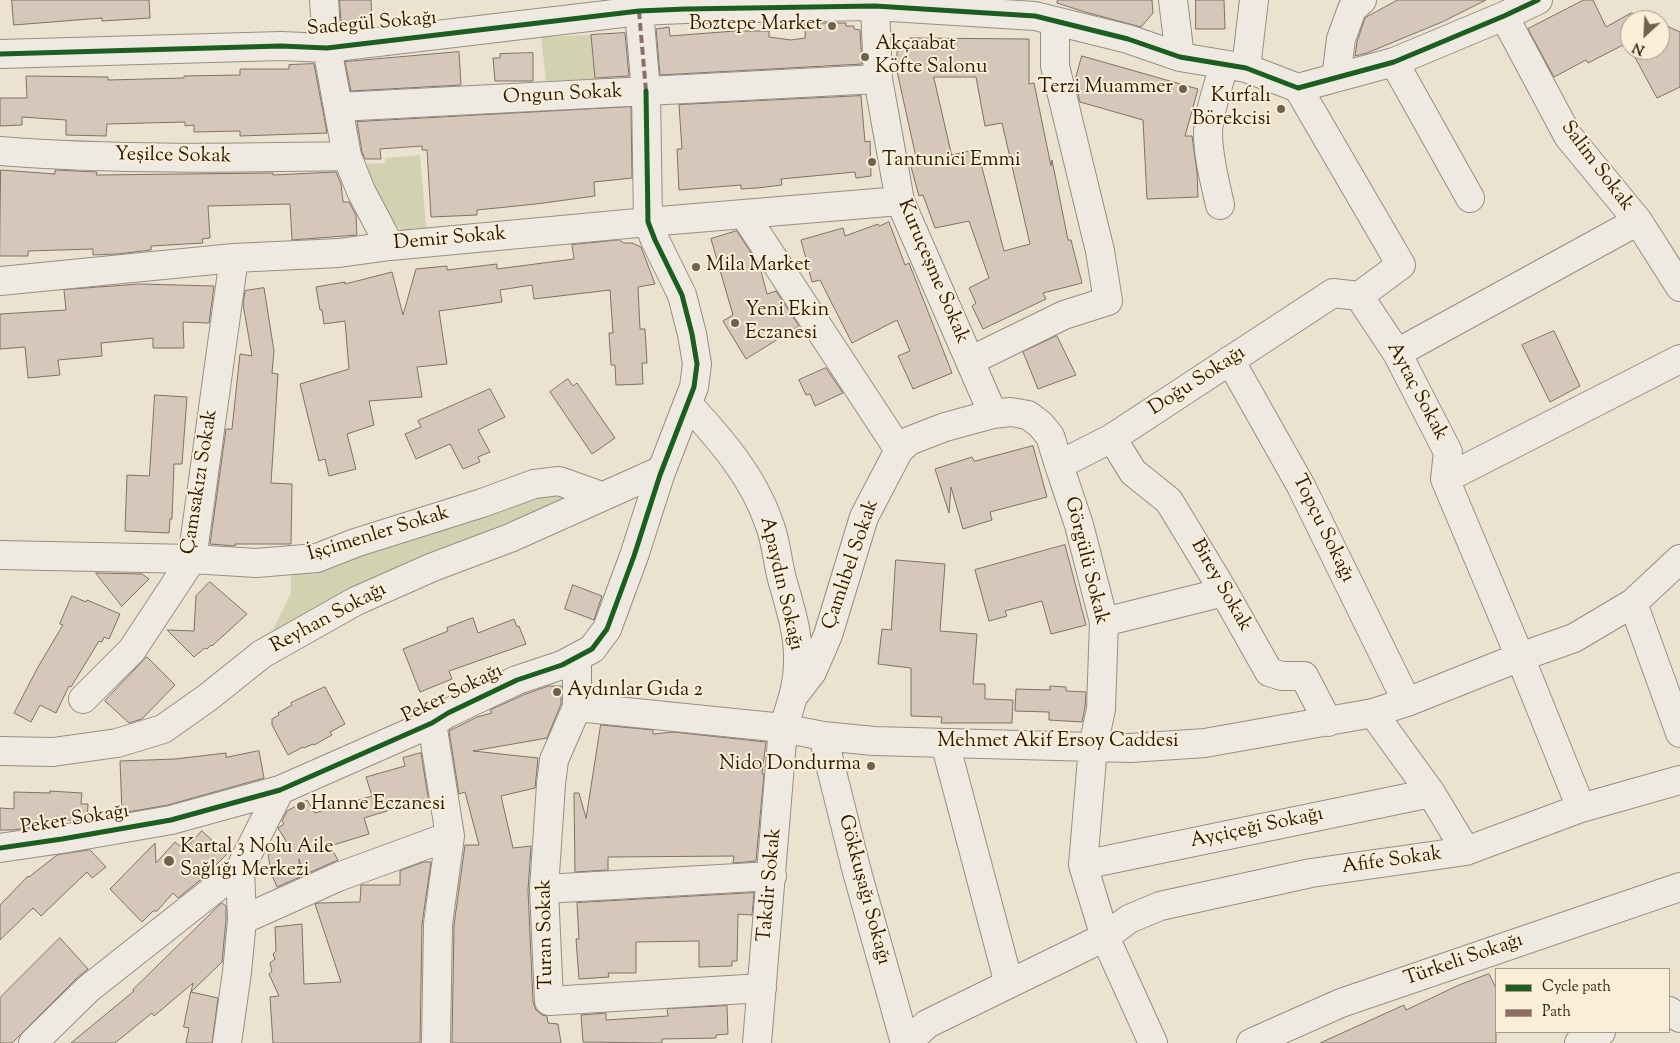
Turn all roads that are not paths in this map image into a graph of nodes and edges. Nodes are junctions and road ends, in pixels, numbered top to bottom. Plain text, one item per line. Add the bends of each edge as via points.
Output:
1 (324, 0) edge
2 (1173, 0) edge
3 (1254, 0) edge
4 (1362, 0) edge
5 (1538, 0) edge
6 (685, 4) edge
7 (875, 6) junction
8 (640, 11) junction
9 (1504, 16) junction
10 (1056, 21) junction
11 (327, 48) junction
12 (0, 54) edge
13 (1180, 57) junction
14 (1394, 62) junction
15 (1235, 67) junction
16 (1336, 78) junction
17 (878, 80) junction
18 (1298, 88) junction
19 (646, 91) junction
20 (338, 107) junction
21 (0, 151) edge
22 (347, 156) junction
23 (1470, 198) dead end
24 (900, 200) junction
25 (1220, 206) dead end
26 (744, 214) junction
27 (1638, 221) junction
28 (648, 222) junction
29 (390, 246) junction
30 (234, 258) junction
31 (0, 281) edge
32 (1680, 287) edge
33 (1359, 296) junction
34 (1397, 353) junction
35 (1680, 359) edge
36 (1230, 360) junction
37 (970, 361) junction
38 (688, 404) junction
39 (993, 414) junction
40 (1112, 438) junction
41 (899, 450) junction
42 (1059, 465) junction
43 (662, 470) junction
44 (1445, 479) junction
45 (601, 496) junction
46 (0, 555) edge
47 (192, 558) junction
48 (1680, 559) edge
49 (1224, 592) junction
50 (1633, 603) junction
51 (1104, 622) junction
52 (577, 657) junction
53 (1520, 657) junction
54 (794, 694) junction
55 (83, 699) dead end
56 (1407, 702) junction
57 (577, 707) junction
58 (1373, 713) junction
59 (1328, 722) junction
60 (432, 723) junction
61 (783, 728) junction
62 (1680, 733) edge
63 (823, 736) junction
64 (945, 743) junction
65 (1093, 747) junction
66 (0, 751) edge
67 (1680, 780) edge
68 (280, 790) junction
69 (1431, 793) junction
70 (1581, 808) junction
71 (450, 836) junction
72 (6, 851) edge
73 (1466, 851) junction
74 (1083, 865) junction
75 (240, 869) junction
76 (772, 876) junction
77 (1680, 887) edge
78 (544, 889) junction
79 (242, 920) junction
80 (1105, 937) junction
81 (1009, 984) junction
82 (762, 988) junction
83 (1599, 1033) edge
84 (33, 1043) edge
85 (226, 1043) edge
86 (436, 1043) edge
87 (757, 1043) edge
88 (906, 1043) edge
89 (1153, 1043) edge
90 (1251, 1043) edge
91 (1579, 1043) edge

1 - 11 street
2 - 13 street
3 - 15 street
4 - 16 street via 1352,9 1341,39
5 - 9 street
6 - 7 street, Sadegül Sokağı
6 - 8 street, Sadegül Sokağı
7 - 10 street, Sadegül Sokağı via 1036,16
7 - 17 street, Kuruçeşme Sokak
8 - 11 street, Sadegül Sokağı
8 - 19 street
9 - 14 street
9 - 27 street, Salim Sokak via 1568,136
10 - 13 street, Sadegül Sokağı via 1128,39
10 - 37 street via 1055,66 1100,251 1108,301 1064,316
11 - 12 street, Sadegül Sokağı via 281,46
11 - 20 street
13 - 15 street, Sadegül Sokağı
14 - 16 street
14 - 23 street
15 - 18 street, Sadegül Sokağı
15 - 25 street via 1218,86 1208,132
16 - 18 street
17 - 19 street, Ongun Sokak
17 - 24 street, Kuruçeşme Sokak
18 - 33 street via 1401,265
19 - 20 street, Ongun Sokak
19 - 28 street
20 - 22 street
21 - 22 street, Yeşilce Sokak via 60,156
22 - 29 street
24 - 26 street, Demir Sokak
24 - 37 street, Kuruçeşme Sokak
26 - 28 street, Demir Sokak
26 - 41 street
27 - 32 street, Salim Sokak
27 - 34 street
28 - 29 street, Demir Sokak
28 - 38 street, Peker Sokağı via 682,295 692,334 697,364
29 - 30 street, Demir Sokak
30 - 31 street, Demir Sokak
30 - 47 street, Çamsakızı Sokak
33 - 34 street, Aytaç Sokak
33 - 36 street, Doğu Sokağı via 1333,293
34 - 44 street, Aytaç Sokak via 1448,452
35 - 44 street
36 - 40 street, Doğu Sokağı
36 - 56 street, Topçu Sokağı via 1301,486
37 - 39 street, Kuruçeşme Sokak
38 - 43 street, Peker Sokağı
38 - 54 street, Apaydın Sokağı via 724,443 753,486 770,523 794,624 798,657
39 - 41 street, Çamlıbel Sokak via 945,427 909,441
39 - 42 street, Çamlıbel Sokak via 1011,412 1028,415 1040,424 1050,436
40 - 42 street, Doğu Sokağı
40 - 49 street, Birey Sokak via 1133,472 1169,500
41 - 54 street, Çamlıbel Sokak via 864,517 828,635 812,672
42 - 51 street, Görgülü Sokak via 1079,525
43 - 45 street, Reyhan Sokağı
43 - 52 street, Peker Sokağı via 607,629 592,649
44 - 53 street, Aytaç Sokak
45 - 47 street, İşçimenler Sokak via 558,481 534,484 317,558 256,563
45 - 66 street, Reyhan Sokağı via 356,602 262,654 163,729 117,743 53,752
46 - 47 street, İşçimenler Sokak
47 - 55 street, Çamsakızı Sokak via 132,650
48 - 50 street, Mehmet Akif Ersoy Caddesi
49 - 51 street
49 - 59 street, Birey Sokak via 1269,672 1304,676
50 - 53 street, Mehmet Akif Ersoy Caddesi via 1574,638
50 - 62 street
51 - 65 street, Görgülü Sokak via 1101,709
52 - 57 street, Turan Sokak
52 - 60 street, Peker Sokağı via 517,680
53 - 56 street, Mehmet Akif Ersoy Caddesi
53 - 70 street, Aytaç Sokak
54 - 61 street, Apaydın Sokağı
56 - 58 street, Mehmet Akif Ersoy Caddesi
57 - 61 street, Mehmet Akif Ersoy Caddesi
57 - 78 street, Turan Sokak via 554,760
58 - 59 street, Mehmet Akif Ersoy Caddesi
58 - 69 street
59 - 65 street, Mehmet Akif Ersoy Caddesi via 1205,743
60 - 68 street, Peker Sokağı
60 - 71 street
61 - 63 street, Mehmet Akif Ersoy Caddesi
61 - 76 street, Takdir Sokak
63 - 64 street, Mehmet Akif Ersoy Caddesi
63 - 88 street, Gökkuşağı Sokağı via 857,872
64 - 65 street, Mehmet Akif Ersoy Caddesi
64 - 81 street
65 - 74 street, Görgülü Sokak
67 - 70 street, Afife Sokak
68 - 72 street, Peker Sokağı via 171,820
68 - 75 street
69 - 73 street
69 - 74 street, Ayçiçeği Sokağı
70 - 73 street, Afife Sokak
71 - 79 street via 338,876
71 - 86 street via 438,924
73 - 80 street, Afife Sokak via 1312,873 1160,906 1129,919
74 - 80 street
75 - 79 street
75 - 84 street via 88,989
76 - 78 street
76 - 82 street, Takdir Sokak
77 - 90 street, Türkeli Sokağı via 1341,1002
78 - 82 street, Turan Sokak via 549,1001
79 - 85 street
80 - 81 street, Afife Sokak
80 - 89 street
81 - 88 street, Afife Sokak via 927,1024
82 - 87 street, Takdir Sokak
83 - 91 street

